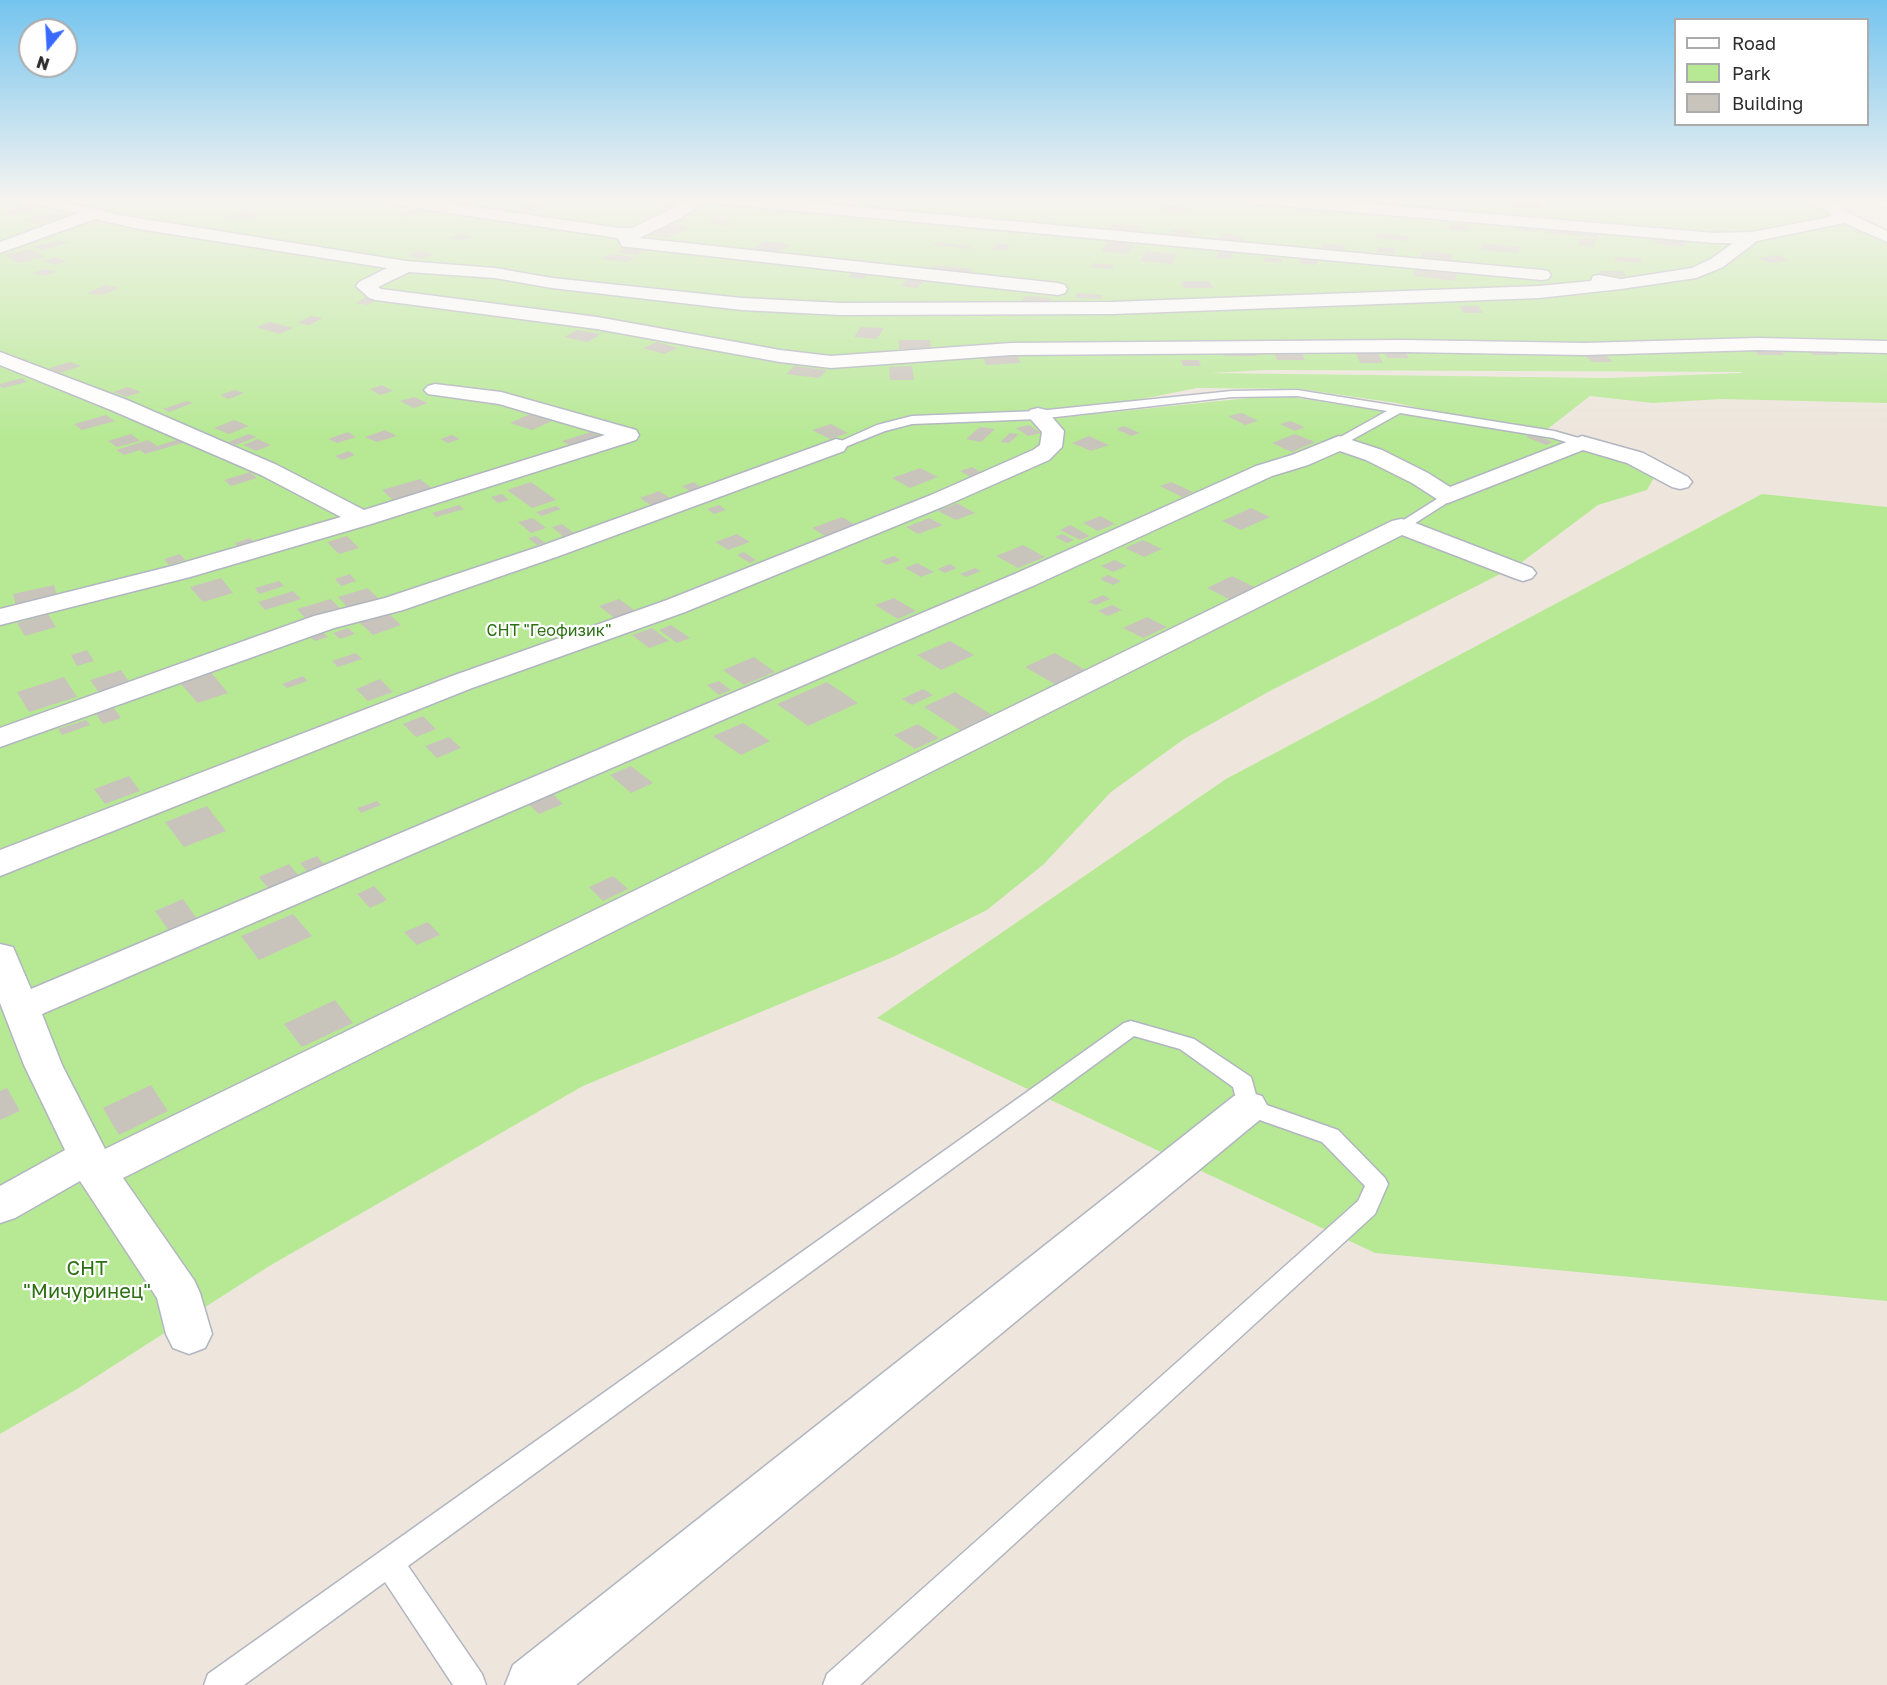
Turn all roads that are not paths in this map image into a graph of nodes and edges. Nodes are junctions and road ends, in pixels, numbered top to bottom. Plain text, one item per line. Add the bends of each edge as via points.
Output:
1 (382, 278) edge
2 (521, 278) edge
3 (957, 278) edge
4 (1566, 278) edge
5 (1664, 278) edge
6 (1621, 284) junction
7 (1060, 308) junction
8 (1887, 346) edge
9 (0, 358) edge
10 (435, 390) dead end
11 (1399, 409) junction
12 (1038, 415) junction
13 (1339, 442) junction
14 (1582, 443) junction
15 (836, 446) joint
16 (1680, 482) dead end
17 (1448, 496) junction
18 (363, 519) junction
19 (1401, 526) junction
20 (1523, 573) dead end
21 (0, 617) edge
22 (0, 738) edge
23 (0, 865) edge
24 (0, 956) edge
25 (21, 1008) junction
26 (1248, 1107) junction
27 (92, 1164) junction
28 (0, 1206) edge
29 (189, 1334) dead end
30 (389, 1563) junction
31 (219, 1685) edge
32 (471, 1685) edge
33 (532, 1685) edge
34 (838, 1685) edge

1 - 8 street via 365,286 376,294 597,323 831,362 1011,349
2 - 7 street via 742,304 841,309
3 - 7 street via 1062,289
4 - 6 street
5 - 6 street
6 - 7 street via 1539,292
9 - 18 street via 268,470
10 - 18 street via 501,398 628,435
11 - 12 lane via 1297,393 1232,394
11 - 13 lane
11 - 14 lane
12 - 15 lane via 912,420
12 - 23 street via 1053,430 1051,447 939,500 676,606 462,682 7,859
13 - 17 street via 1374,455
13 - 25 street
14 - 16 street via 1635,459
14 - 17 street
15 - 22 street via 550,551 394,604 324,622
17 - 19 lane
18 - 21 street via 181,572
19 - 20 street
19 - 27 street
24 - 25 street
25 - 27 street via 43,1065
26 - 30 lane via 1243,1083 1188,1044 1131,1028
26 - 33 street
26 - 34 lane via 1330,1136 1377,1184 1367,1207
27 - 28 street
27 - 29 street via 178,1293
30 - 31 lane
30 - 32 lane

